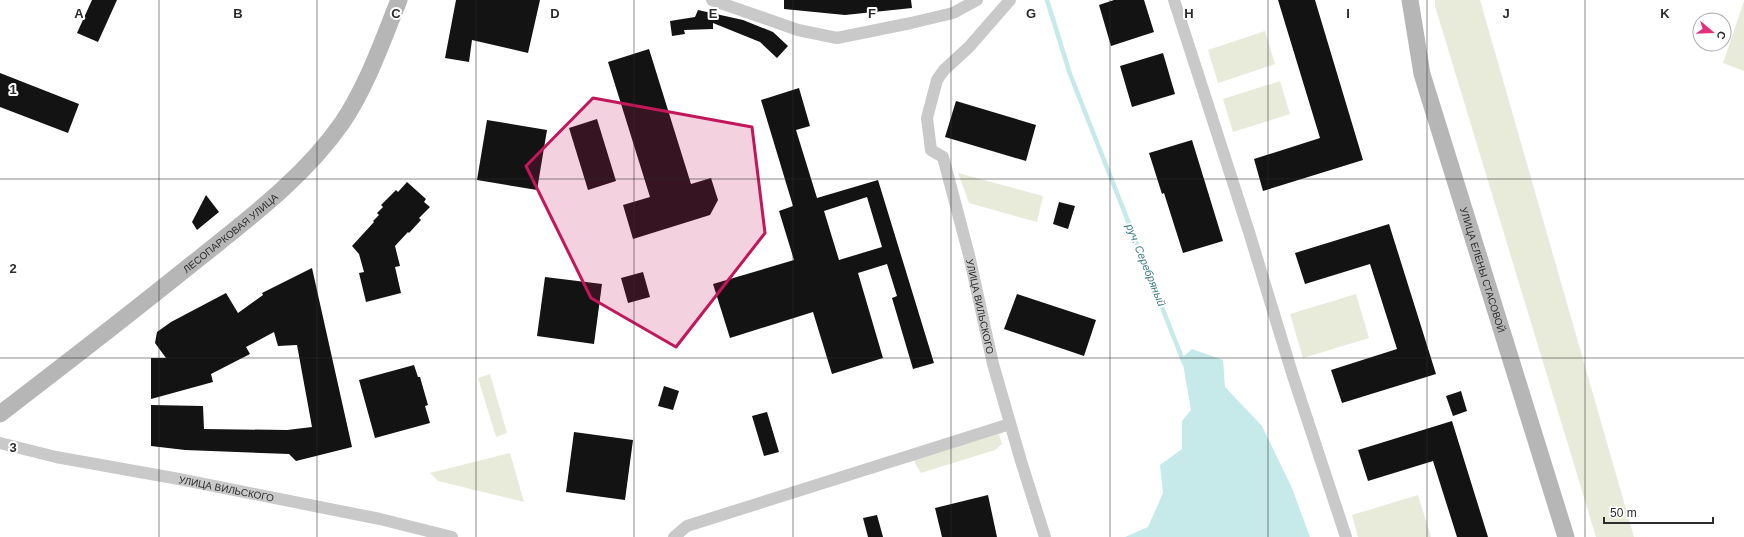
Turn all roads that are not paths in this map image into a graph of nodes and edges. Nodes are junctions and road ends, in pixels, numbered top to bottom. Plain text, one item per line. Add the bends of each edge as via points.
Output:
1 (399, 0) edge
2 (712, 0) edge
3 (977, 0) edge
4 (1010, 0) edge
5 (1174, 0) edge
6 (1410, 0) edge
7 (0, 414) edge
8 (1010, 424) junction
9 (0, 444) edge
10 (452, 537) edge
11 (674, 537) edge
12 (1045, 537) edge
13 (1346, 537) edge
14 (1566, 537) edge

1 - 7 main road, ЛЕСОПАРКОВАЯ УЛИЦА via 375,60 349,112 328,141 292,181 158,291
2 - 3 street via 798,30 837,38 953,13
4 - 8 street, УЛИЦА ВИЛЬСКОГО via 969,47 944,70 937,80 927,118 931,150 943,157
5 - 13 street
6 - 14 main road, УЛИЦА ЕЛЕНЫ СТАСОВОЙ via 1422,74
8 - 11 street via 687,526
8 - 12 street, УЛИЦА ВИЛЬСКОГО
9 - 10 street, УЛИЦА ВИЛЬСКОГО via 56,458 179,479 380,519

